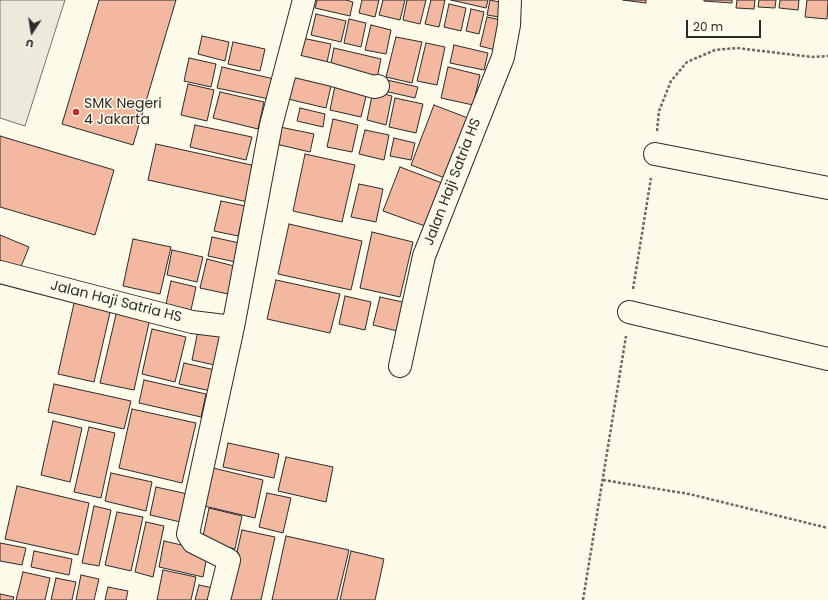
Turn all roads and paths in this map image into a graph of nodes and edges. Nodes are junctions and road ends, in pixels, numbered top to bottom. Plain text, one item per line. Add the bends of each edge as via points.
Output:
1 (304, 0) edge
2 (510, 0) edge
3 (287, 64) junction
4 (378, 86) dead end
5 (655, 154) dead end
6 (828, 188) edge
7 (0, 272) edge
8 (629, 312) joint
9 (233, 328) junction
10 (828, 359) edge
11 (400, 366) dead end
12 (602, 480) junction
13 (828, 528) edge
14 (219, 600) edge
15 (583, 600) edge

1 - 3 street
2 - 11 street, Jalan Haji Satria HS via 509,25 503,58 424,256
3 - 4 street
3 - 9 street via 271,125
5 - 6 street
7 - 9 street, Jalan Haji Satria HS via 192,322
8 - 10 street
8 - 12 path
9 - 14 street via 188,534 193,542 228,560
12 - 13 path via 689,494
12 - 15 path

